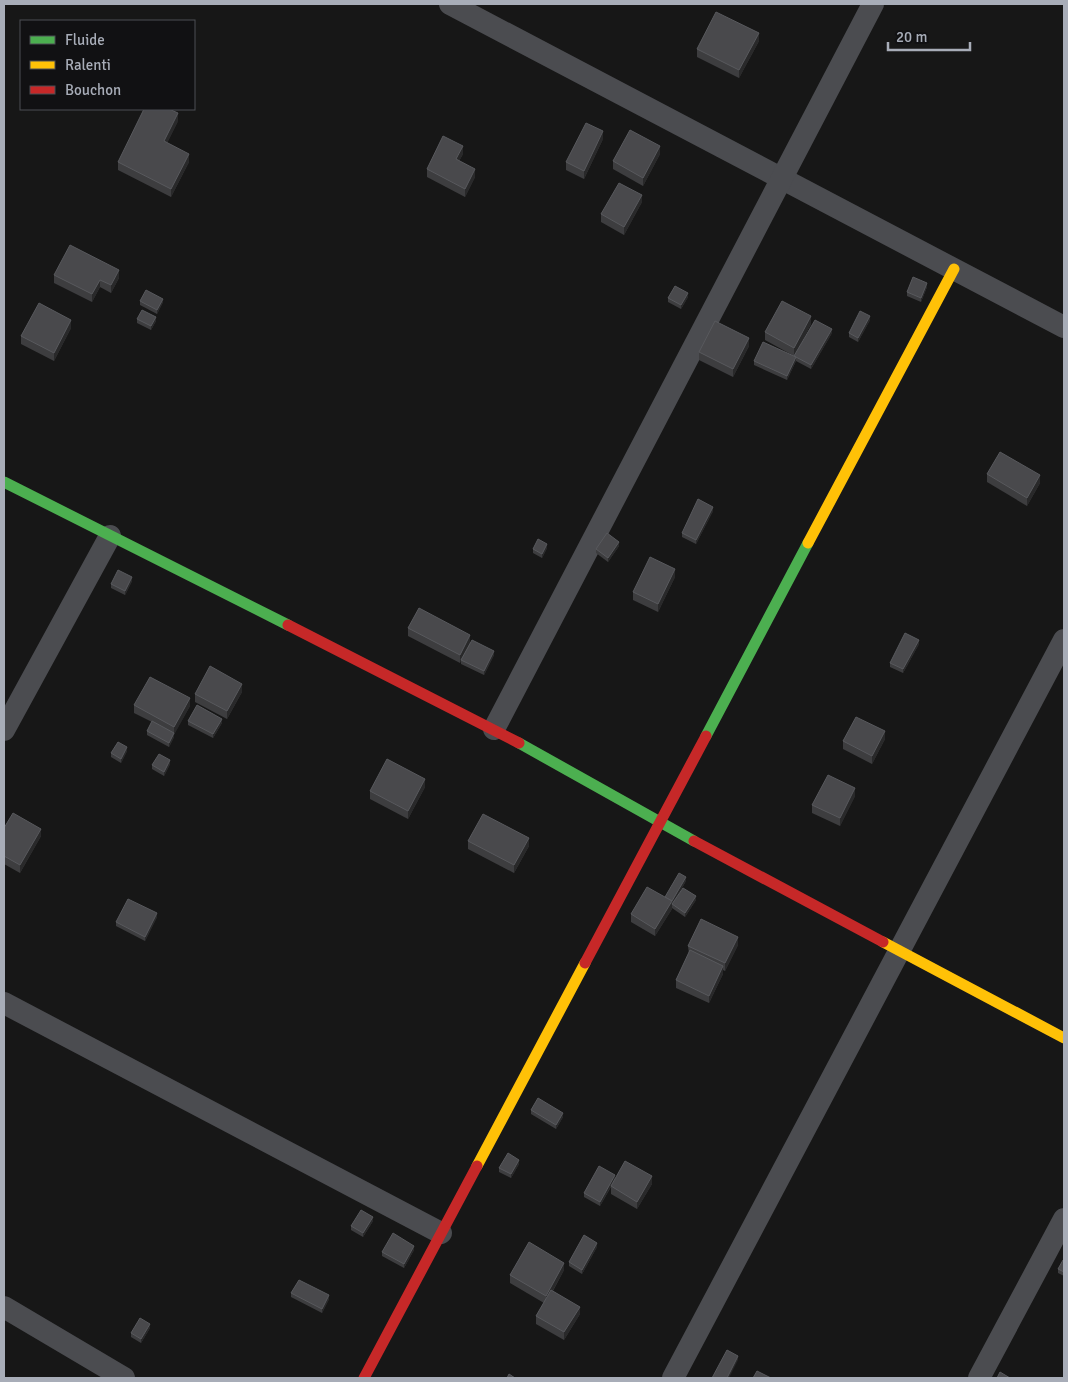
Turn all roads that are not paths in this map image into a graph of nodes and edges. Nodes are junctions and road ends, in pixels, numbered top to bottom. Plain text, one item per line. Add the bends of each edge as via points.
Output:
1 (450, 4) edge
2 (873, 4) edge
3 (781, 178) junction
4 (954, 269) junction
5 (1064, 327) edge
6 (4, 482) edge
7 (110, 536) junction
8 (1064, 640) edge
9 (494, 729) junction
10 (4, 730) edge
11 (660, 822) junction
12 (899, 951) junction
13 (4, 1003) edge
14 (1064, 1038) edge
15 (1064, 1219) edge
16 (441, 1233) junction
17 (4, 1307) edge
18 (124, 1378) edge
19 (364, 1378) edge
20 (673, 1378) edge
21 (979, 1378) edge

1 - 3 street
2 - 3 street
3 - 4 street
3 - 9 street
4 - 5 street
4 - 11 street
6 - 7 street
7 - 9 street
7 - 10 street
8 - 12 street
9 - 11 street
11 - 12 street
11 - 16 street
12 - 14 street
12 - 20 street
13 - 16 street
15 - 21 street
16 - 19 street
17 - 18 street

